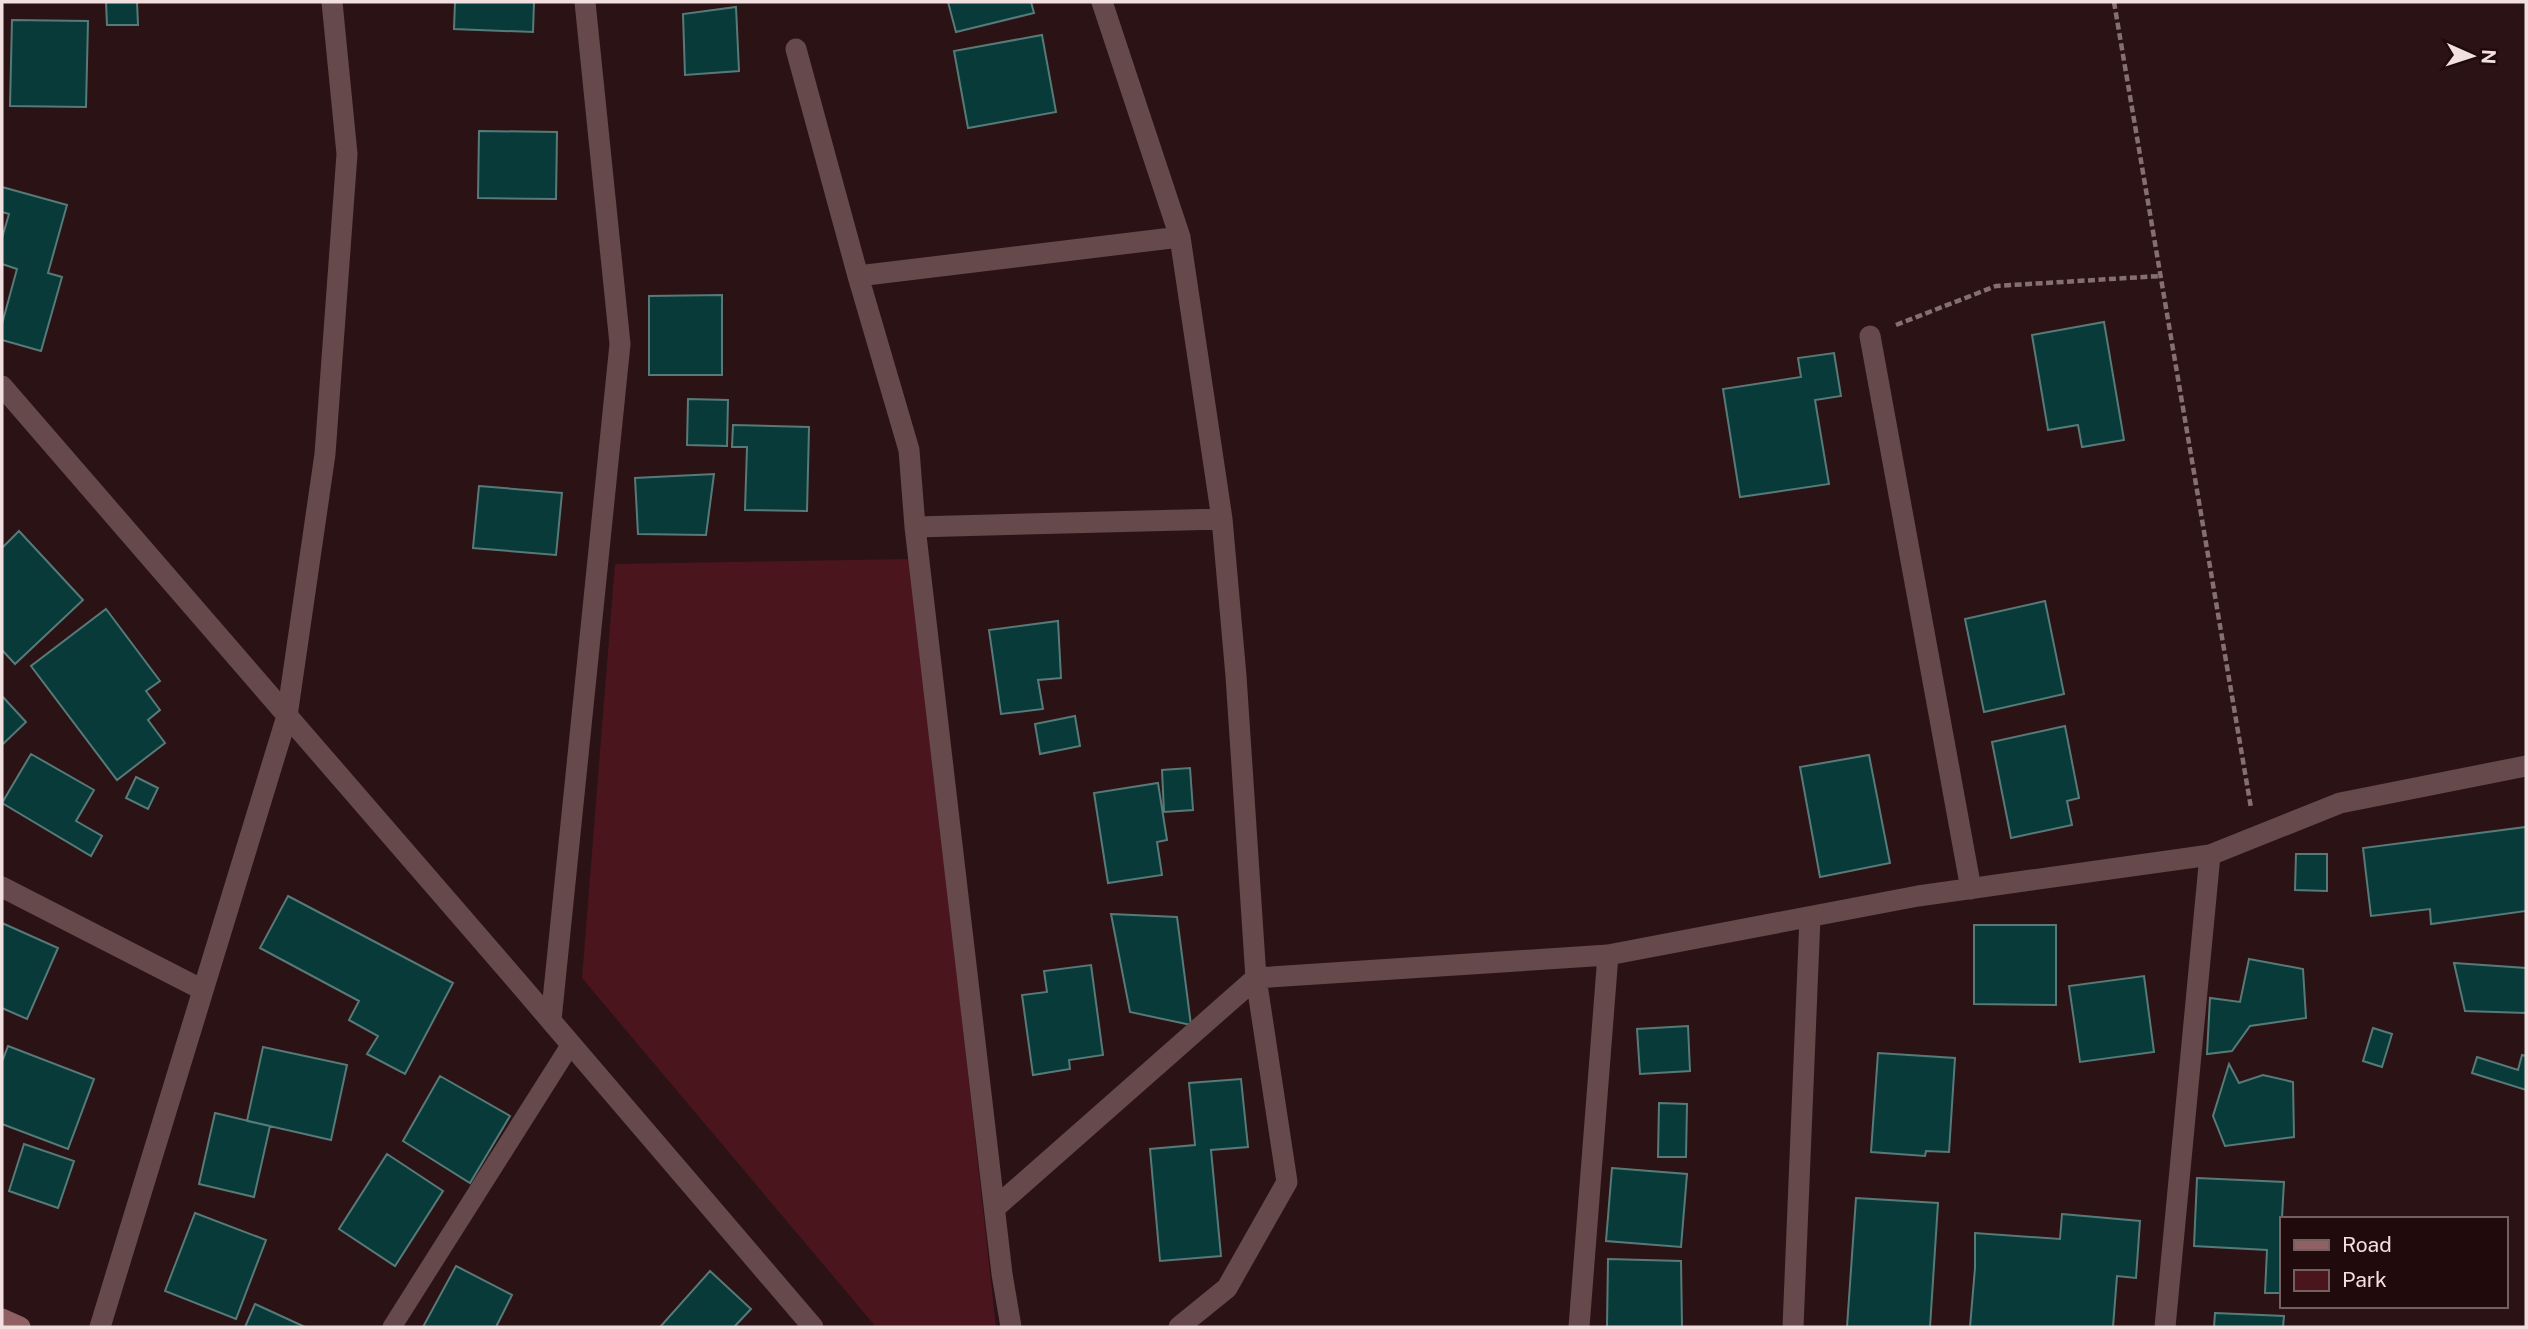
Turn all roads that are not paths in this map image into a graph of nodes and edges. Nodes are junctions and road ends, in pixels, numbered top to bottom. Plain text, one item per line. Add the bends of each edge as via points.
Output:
1 (332, 2) edge
2 (584, 2) edge
3 (1102, 2) edge
4 (796, 49) dead end
5 (1180, 237) junction
6 (858, 276) junction
7 (1870, 335) road end
8 (2, 386) edge
9 (1222, 519) junction
10 (915, 527) junction
11 (287, 716) junction
12 (2526, 765) edge
13 (2210, 855) junction
14 (2, 887) edge
15 (1970, 889) junction
16 (1810, 917) junction
17 (1608, 955) junction
18 (1256, 978) junction
19 (203, 990) junction
20 (551, 1020) junction
21 (571, 1044) junction
22 (996, 1207) junction
23 (2, 1320) edge
24 (20, 1327) edge
25 (100, 1327) edge
26 (392, 1327) edge
27 (813, 1327) edge
28 (1011, 1327) edge
29 (1179, 1327) edge
30 (1579, 1327) edge
31 (1793, 1327) edge
32 (2165, 1327) edge

1 - 11 street via 347,154 325,454
2 - 20 street via 620,344
3 - 5 street
4 - 6 street
5 - 6 street
5 - 9 street
6 - 10 street via 909,450
7 - 15 street
8 - 11 street
9 - 10 street
9 - 18 street
10 - 22 street
11 - 19 street
11 - 20 street
12 - 13 street via 2340,803
13 - 15 street
13 - 32 street
14 - 19 street
15 - 16 street
16 - 17 street
16 - 31 street
17 - 18 street
17 - 30 street
18 - 22 street
18 - 29 street via 1287,1182 1227,1288
19 - 25 street
20 - 21 street
21 - 26 lane
21 - 27 street
22 - 28 street
23 - 24 main road

